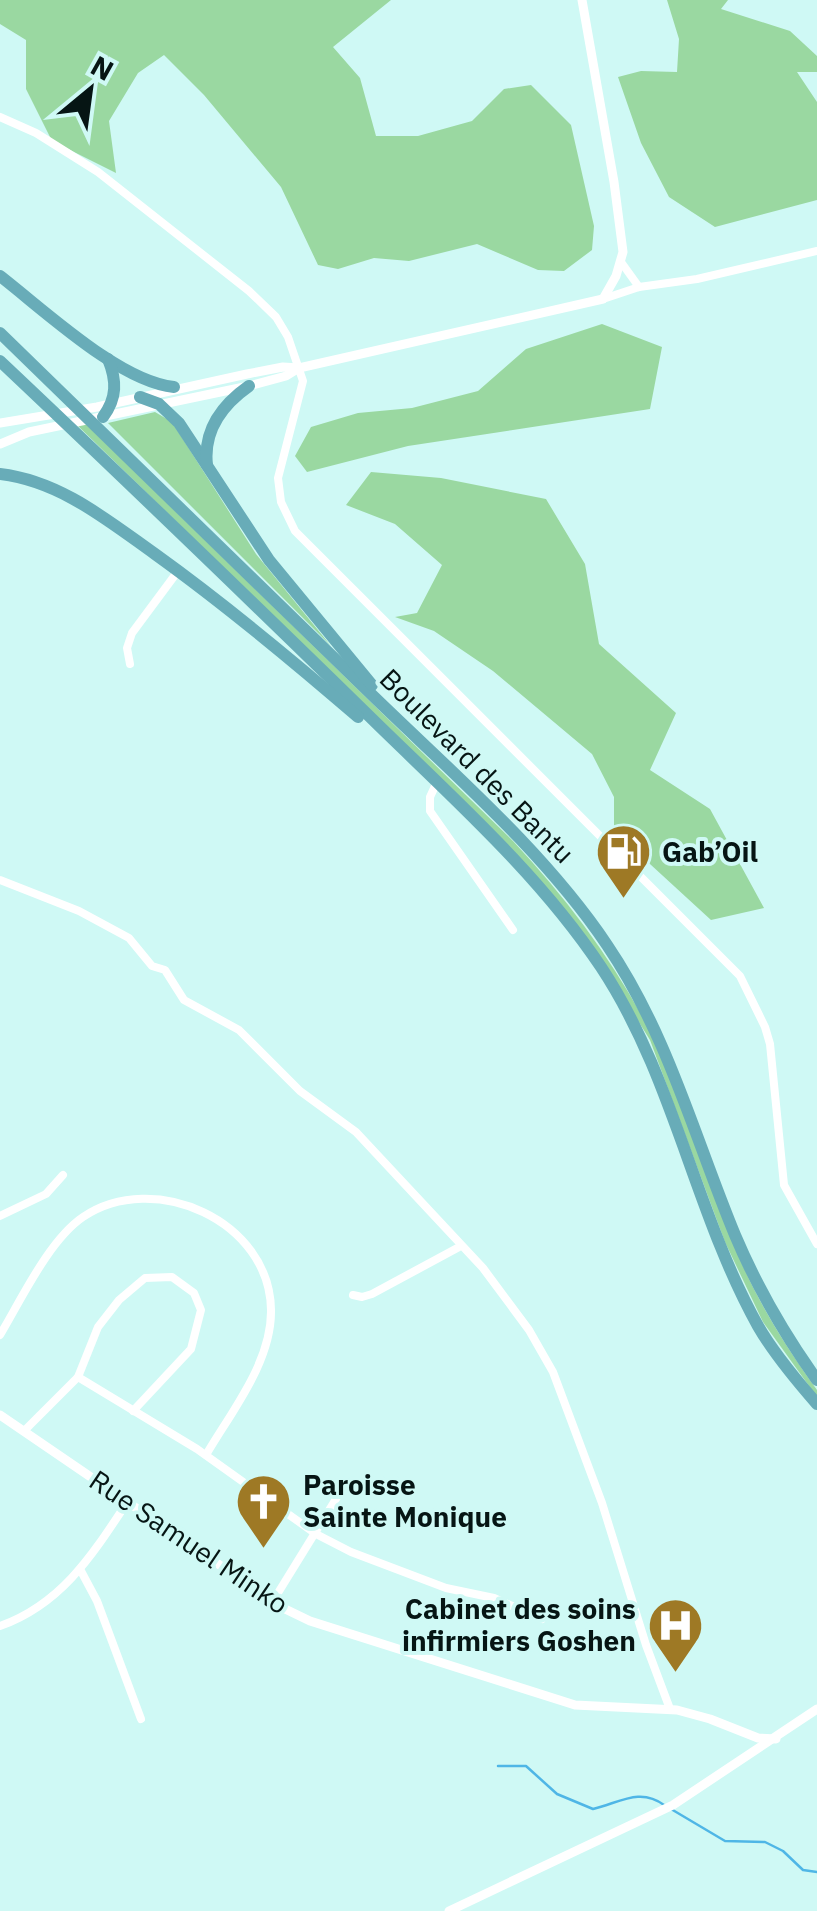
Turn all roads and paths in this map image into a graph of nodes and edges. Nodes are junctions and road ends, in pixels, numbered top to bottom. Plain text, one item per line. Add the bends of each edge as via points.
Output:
1 (582, 0) edge
2 (0, 117) edge
3 (817, 251) edge
4 (621, 262) junction
5 (0, 276) edge
6 (639, 287) junction
7 (603, 299) junction
8 (0, 333) edge
9 (108, 359) junction
10 (0, 361) edge
11 (299, 368) junction
12 (249, 386) junction
13 (174, 388) junction
14 (140, 398) junction
15 (113, 403) junction
16 (159, 404) junction
17 (100, 414) junction
18 (0, 424) edge
19 (0, 444) edge
20 (208, 468) junction
21 (0, 474) edge
22 (178, 571) junction
23 (130, 664) dead end
24 (408, 755) junction
25 (454, 775) junction
26 (436, 784) junction
27 (0, 880) edge
28 (512, 930) dead end
29 (63, 1175) dead end
30 (0, 1216) edge
31 (817, 1244) edge
32 (461, 1246) junction
33 (353, 1295) dead end
34 (777, 1320) junction
35 (760, 1329) junction
36 (0, 1335) edge
37 (817, 1370) edge
38 (78, 1377) junction
39 (817, 1380) edge
40 (817, 1404) edge
41 (133, 1411) junction
42 (817, 1412) edge
43 (0, 1415) edge
44 (24, 1431) junction
45 (206, 1454) junction
46 (375, 1487) dead end
47 (128, 1501) junction
48 (316, 1534) junction
49 (81, 1570) junction
50 (273, 1600) junction
51 (542, 1620) dead end
52 (0, 1626) edge
53 (670, 1709) junction
54 (817, 1709) edge
55 (139, 1714) dead end
56 (736, 1729) junction
57 (776, 1739) junction
58 (743, 1761) junction
59 (449, 1911) edge

1 - 4 street
2 - 11 street via 98,172 264,304 288,337
3 - 6 street
4 - 6 street
4 - 7 street
5 - 9 highway
6 - 7 street
7 - 11 street
8 - 25 highway, Boulevard des Bantu
9 - 13 highway via 143,380
9 - 15 highway
10 - 24 highway, Boulevard des Bantu
11 - 12 street
11 - 13 street
11 - 31 street via 303,386 278,478 287,518 317,557 740,976 770,1044 784,1185
12 - 16 street
12 - 20 highway via 214,422
13 - 14 street
14 - 15 street
14 - 16 highway
15 - 17 highway
16 - 17 street
16 - 20 highway
17 - 18 street
17 - 19 street
20 - 25 highway via 297,596
21 - 22 highway via 40,483 81,503
22 - 23 street via 132,633
22 - 24 highway
24 - 26 highway, Boulevard des Bantu
25 - 34 highway, Boulevard des Bantu via 572,897 623,968 660,1037 735,1234
26 - 28 street via 430,812
26 - 35 highway, Boulevard des Bantu via 561,913 623,1004
27 - 32 street via 129,938 184,1000 240,1030 300,1091 356,1132
29 - 30 street via 46,1194
32 - 33 street via 372,1294
32 - 53 street via 553,1372
34 - 37 highway
34 - 39 highway, Boulevard des Bantu
35 - 40 highway, Boulevard des Bantu
35 - 42 highway
36 - 45 street via 79,1219 122,1200 190,1205 245,1242 262,1262 271,1310 256,1369
38 - 41 street
38 - 41 street via 98,1327 118,1300 145,1278 172,1277 194,1293 201,1310 192,1348
38 - 44 street
41 - 45 street
43 - 44 street, Rue Samuel Minko
44 - 47 street, Rue Samuel Minko
45 - 48 street
46 - 48 street via 339,1494
47 - 49 street
47 - 50 street, Rue Samuel Minko
48 - 50 street
48 - 51 street
49 - 52 street via 37,1610
49 - 55 street
50 - 53 street, Rue Samuel Minko via 347,1635 575,1705
53 - 56 street, Rue Samuel Minko
54 - 57 street
56 - 57 street, Rue Samuel Minko
56 - 58 street via 749,1746
57 - 58 street
58 - 59 street via 661,1811

